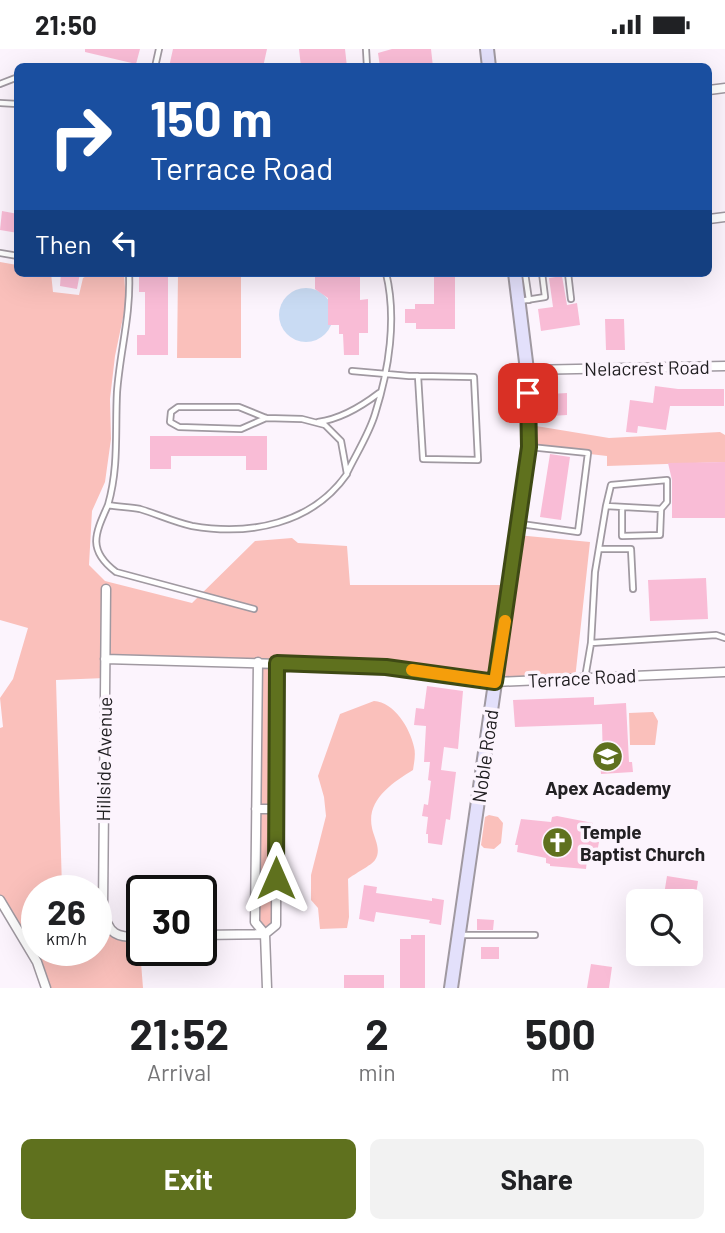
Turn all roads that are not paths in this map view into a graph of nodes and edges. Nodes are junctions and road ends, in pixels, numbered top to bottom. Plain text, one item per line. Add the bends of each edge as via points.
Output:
1 (129, 277) edge
2 (387, 277) edge
3 (516, 277) edge
4 (525, 277) edge
5 (542, 277) edge
6 (568, 277) edge
7 (571, 299) dead end
8 (524, 301) junction
9 (725, 366) edge
10 (527, 370) junction
11 (352, 371) dead end
12 (384, 374) junction
13 (418, 376) junction
14 (380, 392) junction
15 (266, 418) junction
16 (314, 422) junction
17 (529, 447) junction
18 (347, 474) junction
19 (108, 505) junction
20 (606, 506) junction
21 (622, 508) junction
22 (662, 509) junction
23 (518, 524) junction
24 (599, 549) junction
25 (106, 589) dead end
26 (632, 589) dead end
27 (254, 609) dead end
28 (725, 638) edge
29 (591, 643) junction
30 (105, 659) junction
31 (258, 662) junction
32 (277, 663) junction
33 (725, 672) edge
34 (585, 678) junction
35 (495, 682) junction
36 (256, 809) junction
37 (277, 809) junction
38 (0, 900) edge
39 (265, 934) junction
40 (217, 935) edge
41 (460, 935) junction
42 (535, 935) dead end
43 (126, 938) edge
44 (46, 988) edge
45 (267, 988) edge
46 (452, 988) edge

1 - 19 lane via 130,308 117,393 116,468
2 - 12 lane via 391,308
3 - 8 main road, Noble Road
4 - 8 lane
5 - 8 lane via 545,297
6 - 7 lane
8 - 10 main road, Noble Road
9 - 10 street, Nelacrest Road
10 - 17 main road, Noble Road
11 - 12 lane
12 - 13 lane
12 - 14 lane
13 - 13 lane via 423,459 478,460 474,377
14 - 16 lane via 363,406
14 - 18 lane via 375,415
15 - 15 lane via 239,407 178,407 171,412 170,422 179,427 241,429
15 - 16 lane
16 - 18 lane via 325,425 341,442
17 - 23 main road, Noble Road
17 - 23 lane via 588,453 578,532
18 - 19 lane via 308,511 281,523 211,528
19 - 27 lane via 95,535 104,563 116,572
20 - 21 lane
20 - 22 lane via 611,485 667,480 667,502
20 - 24 lane
21 - 22 lane
21 - 22 lane via 622,536 660,535
23 - 35 main road, Noble Road
24 - 26 lane via 631,549
24 - 29 lane
25 - 30 street, Hillside Avenue
28 - 29 lane
29 - 34 lane
30 - 31 street, Terrace Road
30 - 43 street, Hillside Avenue via 103,909 109,927
31 - 32 street, Terrace Road
31 - 36 street
32 - 35 street, Terrace Road via 386,667
32 - 37 street
33 - 34 street, Terrace Road
34 - 35 street, Terrace Road
35 - 41 main road, Noble Road
36 - 37 street
36 - 39 street via 256,922
37 - 39 street via 276,925
38 - 44 street via 37,962
39 - 40 street
39 - 45 street
41 - 42 lane
41 - 46 main road, Noble Road

